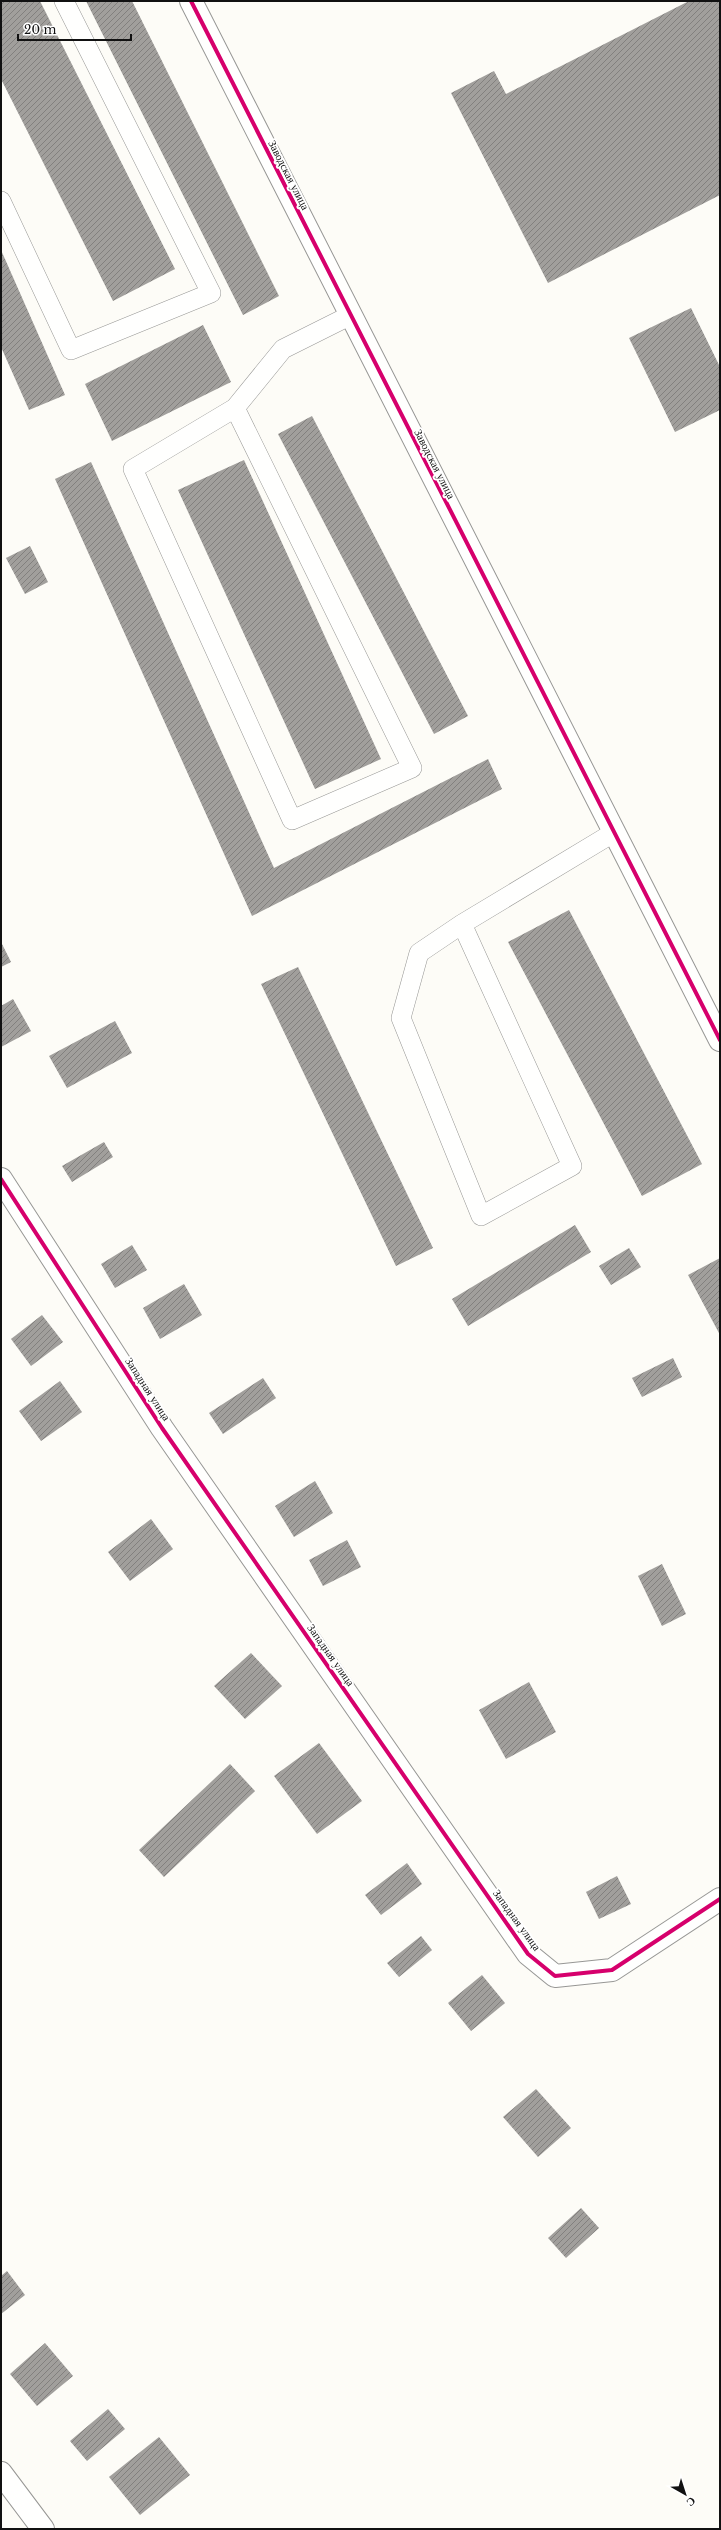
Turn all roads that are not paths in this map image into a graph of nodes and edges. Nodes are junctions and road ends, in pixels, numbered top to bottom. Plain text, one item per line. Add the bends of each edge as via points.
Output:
1 (64, 1) edge
2 (191, 1) edge
3 (1, 201) edge
4 (350, 316) junction
5 (235, 408) junction
6 (613, 833) junction
7 (462, 924) junction
8 (720, 1040) edge
9 (1, 1179) edge
10 (720, 1899) edge
11 (1, 2472) edge
12 (43, 2529) edge

1 - 3 lane via 211,293 71,350
2 - 4 street, Заводская улица
4 - 5 lane via 283,349
4 - 6 street, Заводская улица
5 - 5 lane via 412,768 292,820 134,469
6 - 7 lane
6 - 8 street, Заводская улица
7 - 7 lane via 572,1166 481,1216 401,1018 419,953
9 - 10 street, Западная улица via 162,1428 528,1954 555,1976 612,1970
11 - 12 street

